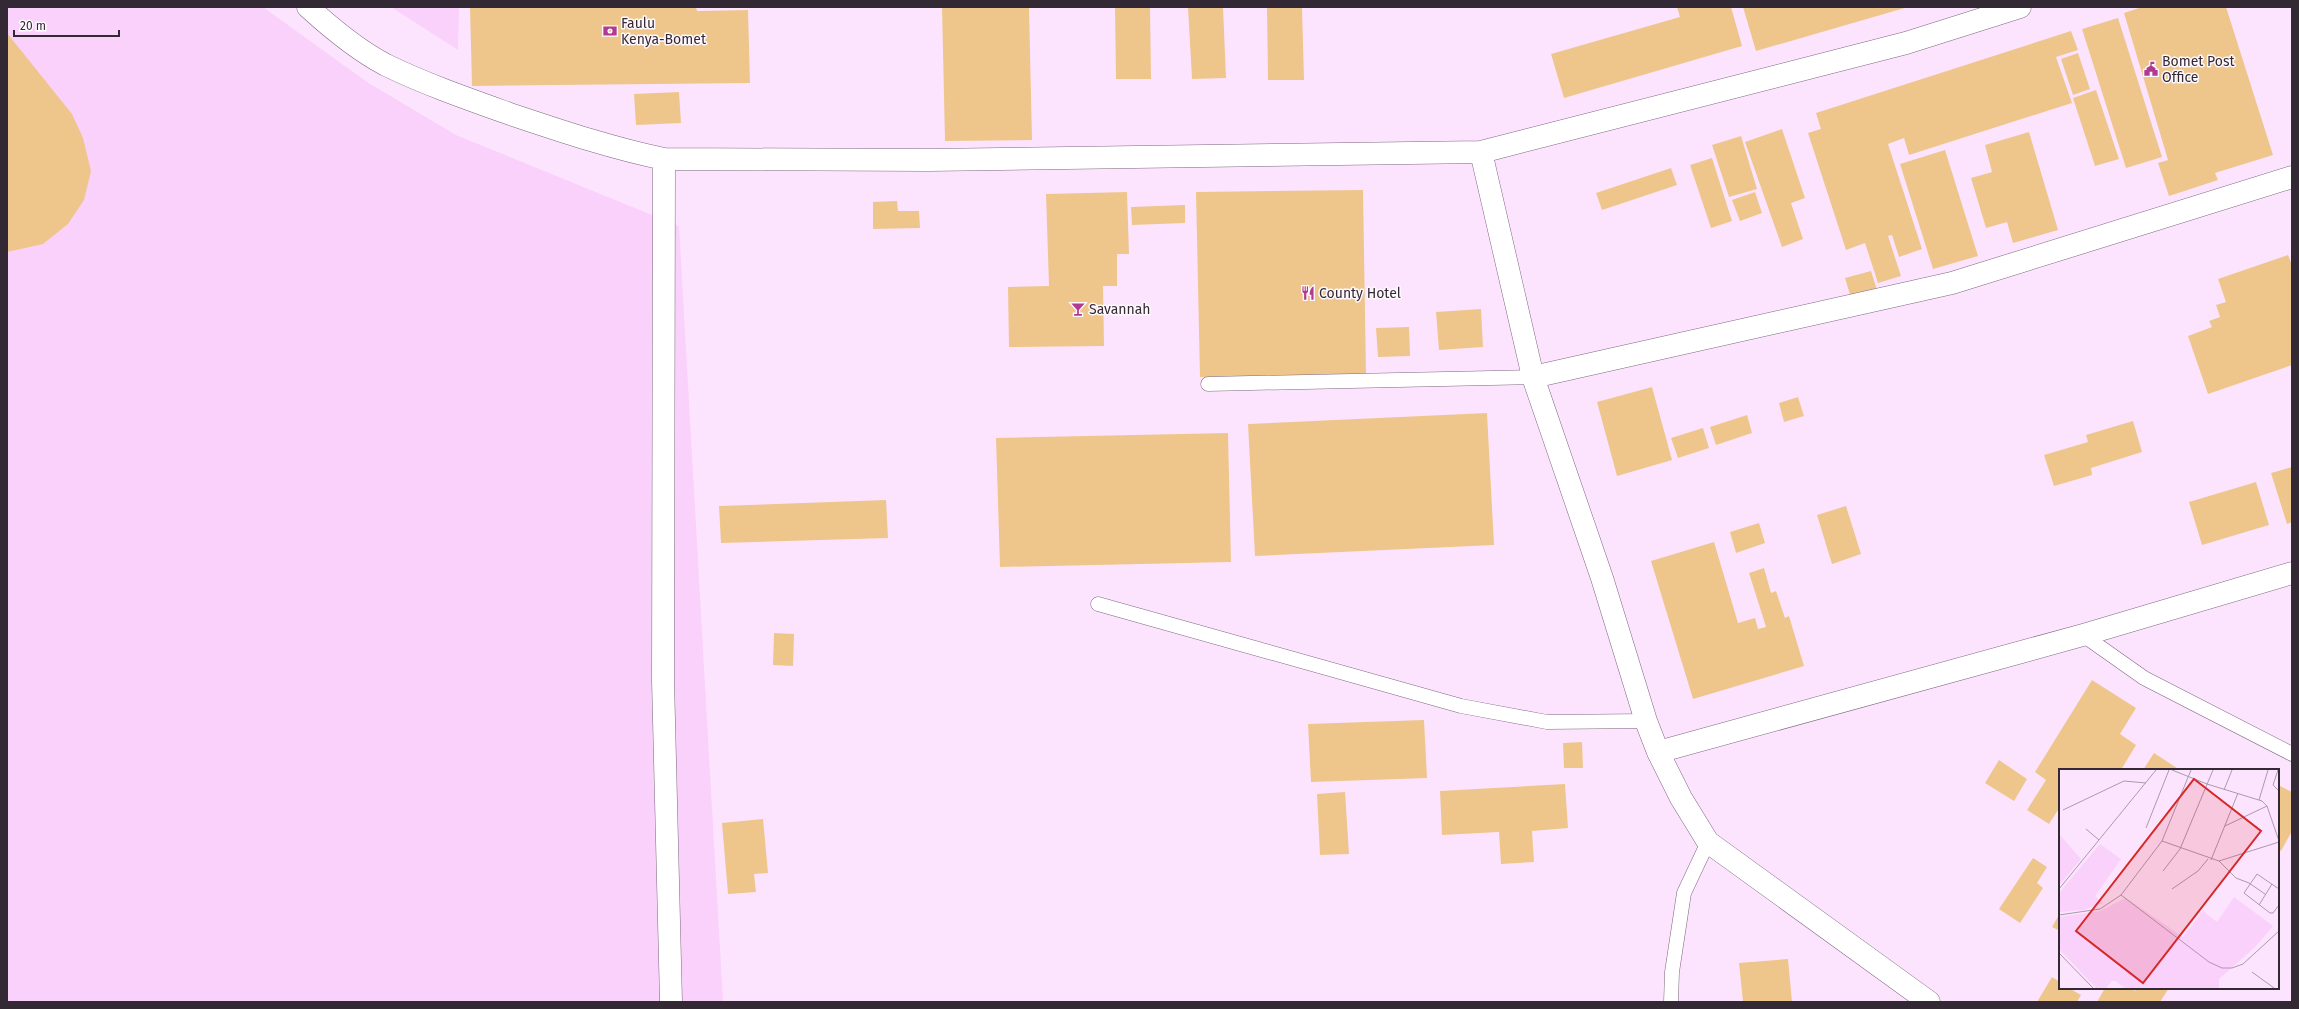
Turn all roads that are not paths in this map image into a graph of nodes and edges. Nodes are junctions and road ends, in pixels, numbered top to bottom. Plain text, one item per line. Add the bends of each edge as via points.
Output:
1 (308, 7) edge
2 (2020, 7) edge
3 (1482, 152) junction
4 (664, 159) junction
5 (2292, 177) edge
6 (1533, 377) junction
7 (1208, 384) dead end
8 (2292, 573) edge
9 (1098, 604) dead end
10 (2083, 635) junction
11 (1646, 721) junction
12 (1658, 752) junction
13 (2292, 754) edge
14 (1708, 842) junction
15 (671, 1002) edge
16 (1671, 1002) edge
17 (1928, 1002) edge

1 - 4 street via 333,29 385,64 450,92 588,140
2 - 3 street via 1906,43
3 - 4 street via 929,160
3 - 6 street
4 - 15 street via 663,680
5 - 6 street via 1952,283
6 - 7 lane
6 - 11 street via 1602,578
8 - 10 street
9 - 11 lane via 1461,706 1547,722
10 - 12 street
10 - 13 lane via 2144,678
11 - 12 street
12 - 14 street via 1681,798
14 - 16 lane via 1684,893 1672,972
14 - 17 street

